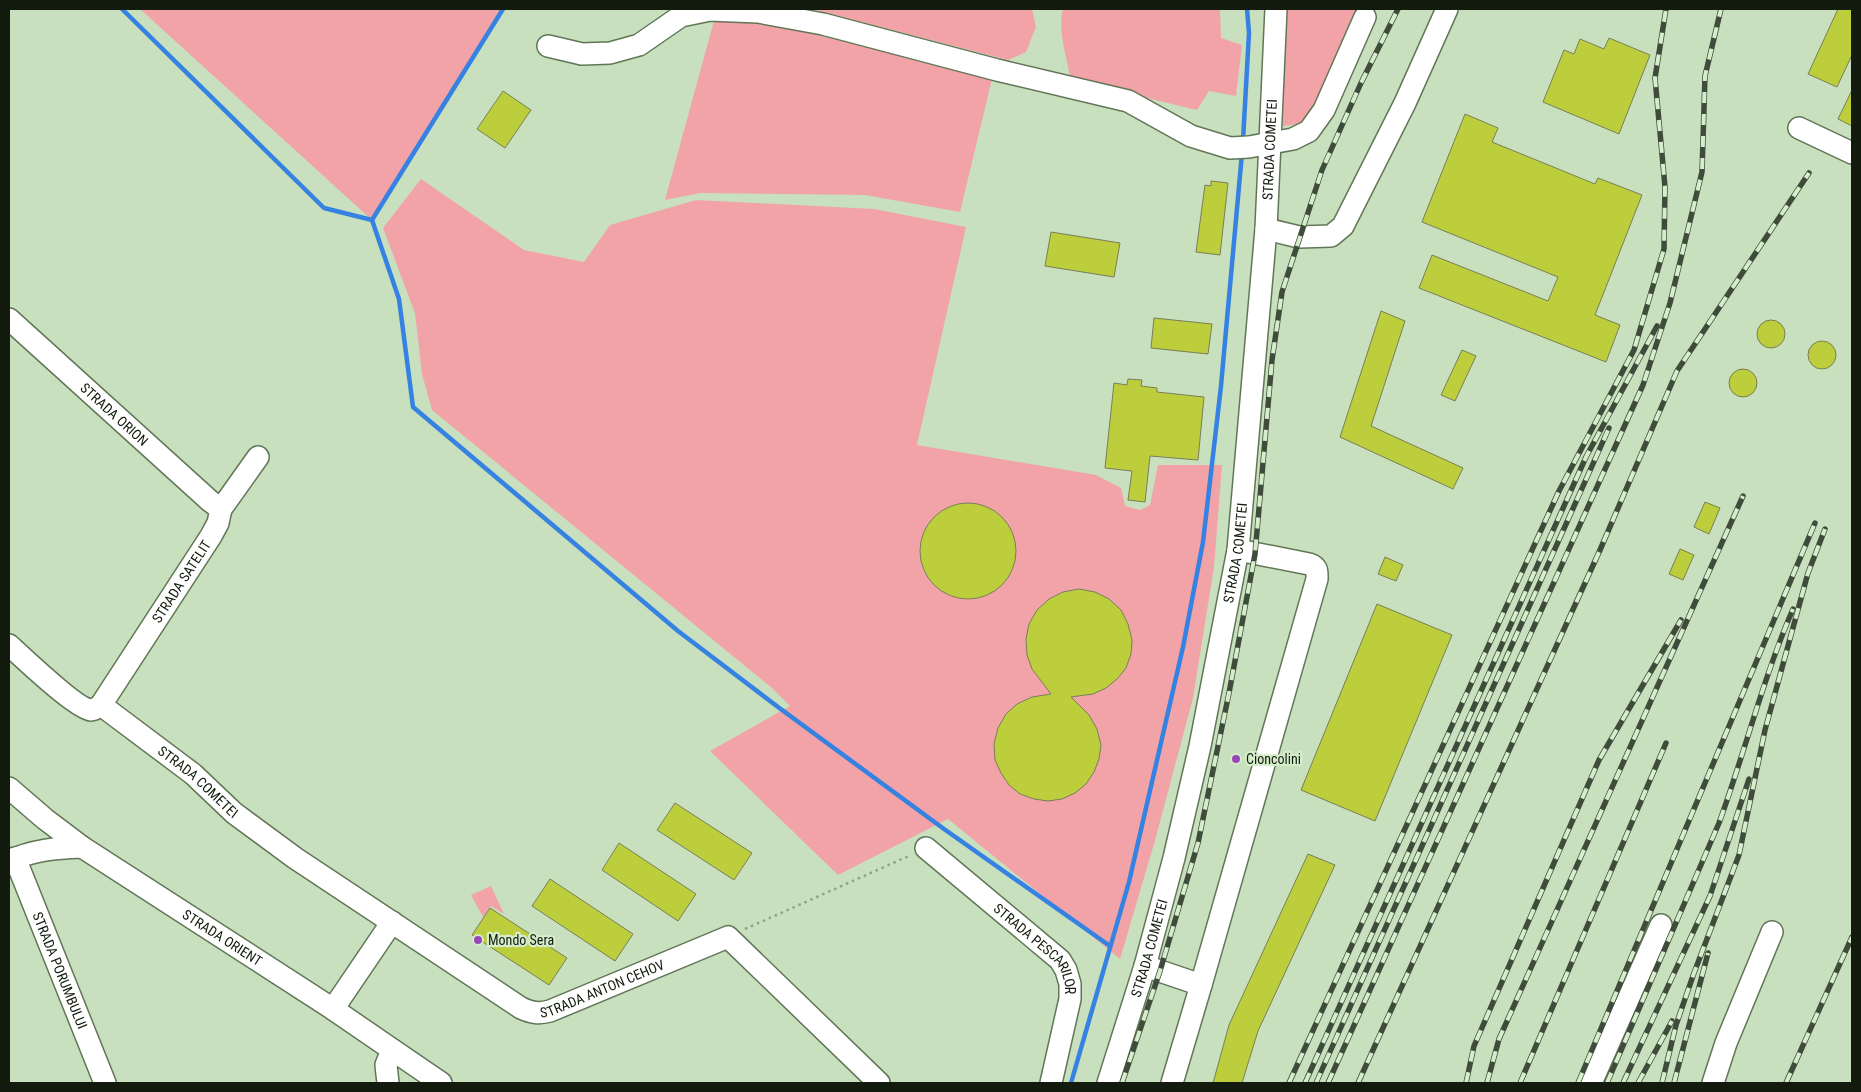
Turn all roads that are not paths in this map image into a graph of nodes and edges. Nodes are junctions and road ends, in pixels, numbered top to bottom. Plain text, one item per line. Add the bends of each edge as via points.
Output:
1 (1276, 9) edge
2 (1447, 9) edge
3 (1365, 16) dead end
4 (548, 46) dead end
5 (1799, 128) dead end
6 (1270, 143) junction
7 (1852, 153) edge
8 (1266, 229) junction
9 (9, 320) edge
10 (258, 457) dead end
11 (221, 509) junction
12 (1238, 550) junction
13 (9, 645) edge
14 (101, 705) junction
15 (9, 788) edge
16 (82, 847) junction
17 (926, 848) road end
18 (12, 860) edge
19 (392, 922) junction
20 (1661, 925) dead end
21 (1772, 932) dead end
22 (1145, 966) junction
23 (1201, 985) junction
24 (333, 1009) junction
25 (392, 1050) junction
26 (1596, 1081) edge
27 (105, 1083) edge
28 (388, 1083) edge
29 (442, 1083) edge
30 (879, 1083) edge
31 (1051, 1083) edge
32 (1108, 1083) edge
33 (1172, 1083) edge
34 (1713, 1083) edge

1 - 6 street, STRADA COMETEI
2 - 8 street via 1405,103 1343,226 1331,236 1299,237
3 - 6 street via 1324,110 1309,131 1293,139
4 - 6 street via 582,54 610,53 639,44 681,16 710,10 758,12 823,24 1128,102 1191,136 1230,148
5 - 7 street
6 - 8 street, STRADA COMETEI
8 - 12 street, STRADA COMETEI
9 - 11 street, STRADA ORION
10 - 11 street, STRADA SATELIT
11 - 14 street, STRADA SATELIT via 211,536
12 - 22 street, STRADA COMETEI via 1200,746
12 - 23 street via 1310,564 1317,570
13 - 14 street via 76,703 91,710
14 - 19 street, STRADA COMETEI via 193,774 234,813
15 - 16 street, STRADA ORIENT
16 - 18 street via 36,851
16 - 24 street, STRADA ORIENT
17 - 31 street, STRADA PESCARILOR via 1060,960 1066,970 1070,999
18 - 27 street, STRADA PORUMBULUI
19 - 24 street
19 - 30 street, STRADA ANTON CEHOV via 521,1008 540,1014 728,937
20 - 26 street
21 - 34 street
22 - 23 street
22 - 32 street, STRADA COMETEI
23 - 33 street
24 - 25 street, STRADA ORIENT
25 - 28 street via 386,1065
25 - 29 street, STRADA ORIENT

